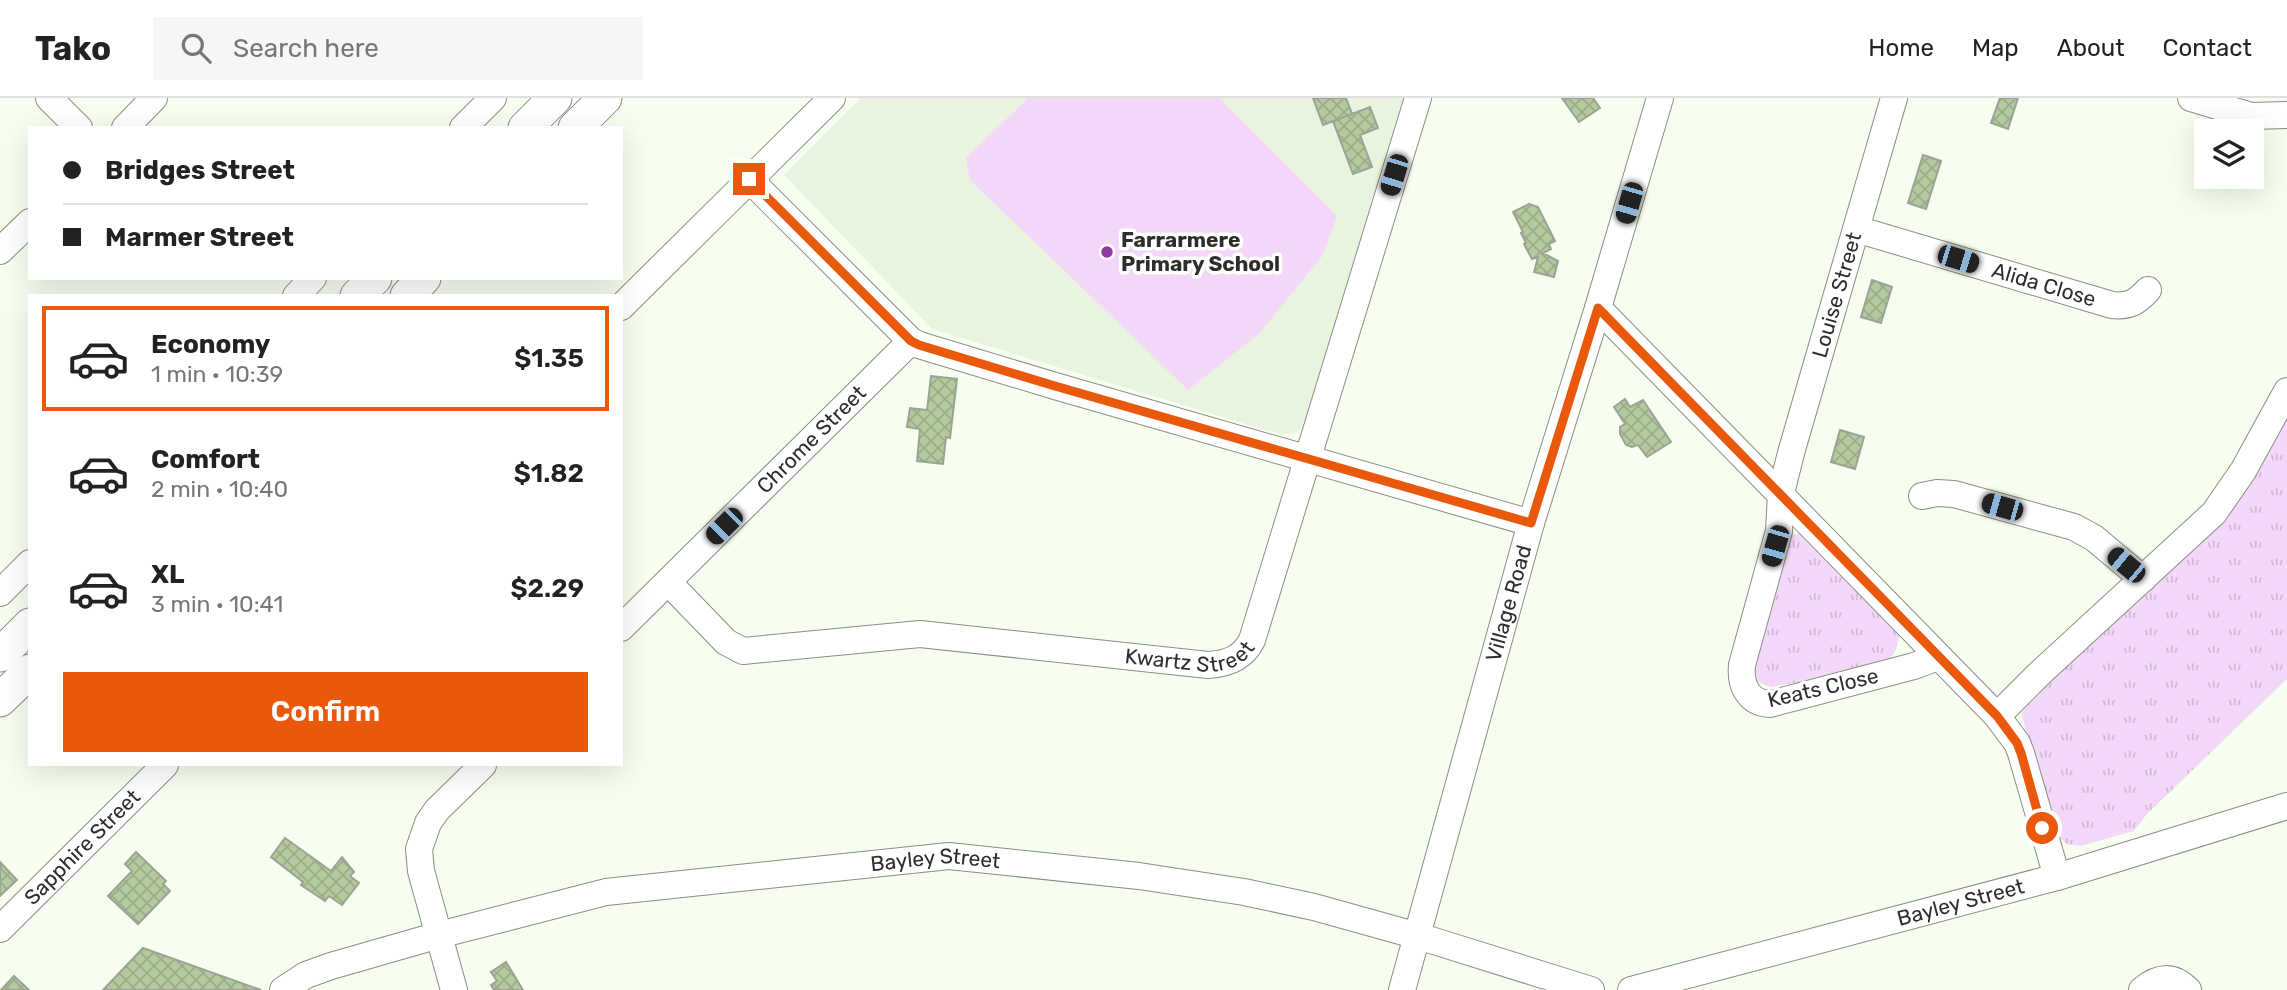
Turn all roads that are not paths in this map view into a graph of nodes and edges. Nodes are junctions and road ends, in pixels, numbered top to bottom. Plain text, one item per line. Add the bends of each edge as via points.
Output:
1 (49, 98) edge
2 (154, 98) edge
3 (493, 98) edge
4 (555, 98) edge
5 (605, 98) edge
6 (832, 98) edge
7 (1418, 98) edge
8 (1660, 98) edge
9 (1894, 98) edge
10 (2192, 98) edge
11 (2287, 115) edge
12 (77, 126) edge
13 (127, 126) edge
14 (465, 126) edge
15 (527, 126) edge
16 (577, 126) edge
17 (749, 179) junction
18 (28, 224) edge
19 (1856, 229) junction
20 (0, 251) edge
21 (311, 280) edge
22 (373, 280) edge
23 (422, 280) edge
24 (2148, 290) dead end
25 (298, 294) edge
26 (359, 294) edge
27 (409, 294) edge
28 (623, 305) edge
29 (1598, 308) junction
30 (911, 341) junction
31 (2287, 391) edge
32 (1310, 459) junction
33 (1781, 493) junction
34 (1922, 496) dead end
35 (1531, 523) junction
36 (28, 565) edge
37 (2143, 579) junction
38 (668, 582) junction
39 (0, 593) edge
40 (623, 626) edge
41 (28, 627) edge
42 (0, 655) edge
43 (1938, 657) junction
44 (28, 673) edge
45 (0, 700) edge
46 (1997, 716) junction
47 (164, 766) edge
48 (481, 766) edge
49 (2287, 806) edge
50 (2057, 877) junction
51 (0, 929) edge
52 (439, 935) junction
53 (1418, 936) junction
54 (283, 990) edge
55 (454, 990) edge
56 (1402, 990) edge
57 (1591, 990) edge
58 (1631, 990) edge
59 (2142, 990) edge
60 (2188, 990) edge

1 - 12 street
2 - 13 street
3 - 14 street
4 - 15 main road
5 - 16 main road
6 - 17 street
7 - 32 street, Kwartz Street
8 - 29 street, Village Road
9 - 19 street, Louise Street
10 - 11 street via 2251,117
17 - 28 street
17 - 30 street
18 - 20 street
19 - 24 street, Alida Close via 2112,305 2133,303
19 - 33 street, Louise Street
21 - 25 street
22 - 26 main road
23 - 27 main road
29 - 33 street
29 - 35 street, Village Road
30 - 32 street
30 - 38 street, Chrome Street
31 - 37 street via 2224,501
32 - 35 street
32 - 38 street, Kwartz Street via 1248,649 1234,660 1218,664 920,634 743,651 726,642
33 - 43 street
33 - 43 street, Keats Close via 1779,531 1742,665 1741,680 1747,694 1770,705
34 - 37 street via 1954,494 2074,527
35 - 53 street, Village Road
36 - 39 street
37 - 46 street
38 - 40 street, Chrome Street
41 - 42 main road
43 - 46 street
44 - 45 main road
46 - 50 street via 2021,753
47 - 51 street, Sapphire Street
48 - 52 street via 437,810 421,842 421,871
49 - 50 street, Bayley Street
50 - 58 street, Bayley Street
52 - 53 street, Bayley Street via 606,892 949,856 1233,890
52 - 54 street, Bayley Street via 331,966
52 - 55 street
53 - 56 street, Village Road
53 - 57 street, Bayley Street
59 - 60 street via 2167,978

